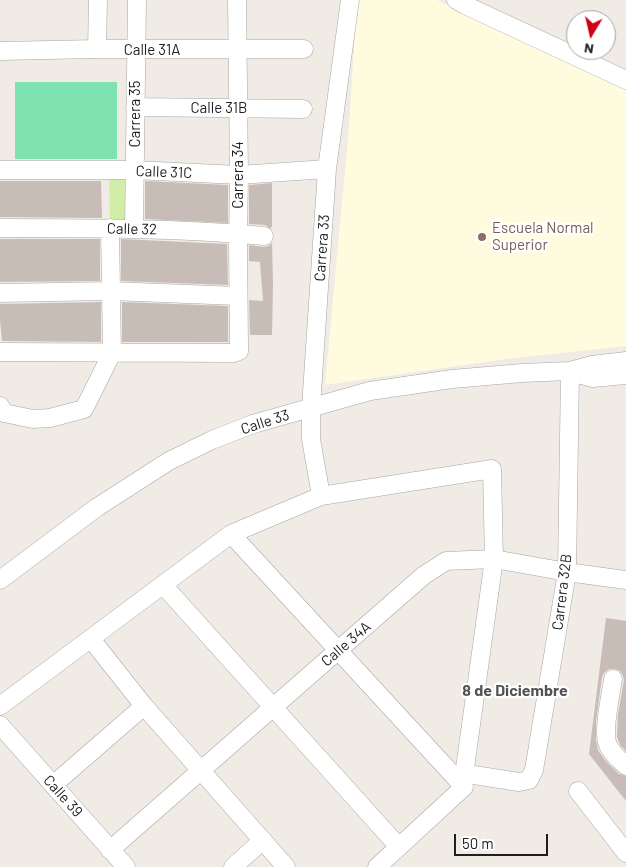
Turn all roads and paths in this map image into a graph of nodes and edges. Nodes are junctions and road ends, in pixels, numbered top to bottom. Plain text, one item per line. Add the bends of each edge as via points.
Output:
1 (98, 0) edge
2 (137, 0) edge
3 (238, 0) edge
4 (350, 0) edge
5 (462, 2) edge
6 (97, 49) junction
7 (136, 50) junction
8 (237, 50) junction
9 (304, 50) dead end
10 (0, 52) edge
11 (626, 80) edge
12 (135, 107) junction
13 (238, 108) junction
14 (303, 109) dead end
15 (327, 169) junction
16 (0, 170) edge
17 (135, 170) junction
18 (239, 174) junction
19 (0, 228) edge
20 (110, 228) junction
21 (134, 228) junction
22 (238, 234) junction
23 (264, 236) dead end
24 (111, 291) junction
25 (0, 293) edge
26 (238, 296) junction
27 (0, 352) edge
28 (112, 353) junction
29 (626, 361) edge
30 (570, 372) junction
31 (626, 375) edge
32 (311, 407) junction
33 (2, 410) edge
34 (321, 496) junction
35 (231, 534) junction
36 (494, 559) junction
37 (567, 572) junction
38 (0, 580) edge
39 (626, 580) edge
40 (163, 585) junction
41 (91, 639) junction
42 (338, 650) junction
43 (613, 679) dead end
44 (0, 706) edge
45 (144, 706) junction
46 (273, 707) junction
47 (0, 725) edge
48 (626, 766) edge
49 (201, 770) junction
50 (53, 785) junction
51 (578, 791) dead end
52 (263, 840) junction
53 (399, 847) junction
54 (110, 850) junction
55 (626, 853) edge
56 (126, 867) edge
57 (234, 867) edge
58 (286, 867) edge
59 (376, 867) edge

1 - 6 street
2 - 7 street, Carrera 35
3 - 8 street, Carrera 34
4 - 15 street, Carrera 33
5 - 11 street
6 - 7 street, Calle 31A
6 - 10 street, Calle 31A
7 - 8 street, Calle 31A
7 - 12 street, Carrera 35
8 - 9 street, Calle 31A
8 - 13 street, Carrera 34
12 - 13 street, Calle 31B
12 - 17 street, Carrera 35
13 - 14 street, Calle 31B
13 - 18 street, Carrera 34
15 - 18 street, Calle 31C
15 - 32 street, Carrera 33
16 - 17 street, Calle 31C
17 - 18 street, Calle 31C
17 - 21 street, Carrera 35
18 - 22 street, Carrera 34
19 - 20 street, Calle 32
20 - 21 street, Calle 32
20 - 24 street
21 - 22 street, Calle 32
22 - 23 street, Calle 32
22 - 26 street, Carrera 34
24 - 25 street
24 - 26 street
24 - 28 street
26 - 28 street, Carrera 34 via 240,344 234,353
27 - 28 street
28 - 33 street via 84,409 33,419
29 - 30 street, Calle 33 via 592,365
30 - 31 street, Calle 33 via 593,378
30 - 32 street, Calle 33 via 452,379 370,391
30 - 37 street, Carrera 32B
32 - 34 street, Carrera 33 via 311,440
32 - 38 street, Calle 33 via 253,424 169,461 96,508
34 - 35 street
34 - 36 street via 492,469
35 - 40 street
35 - 42 street
36 - 37 street, Calle 34A
36 - 37 street, Carrera 32B via 465,768 467,773 474,775 519,782 530,780
36 - 42 street, Calle 34A via 446,561 423,576
37 - 39 street, Calle 34A
40 - 41 street
40 - 46 street
41 - 44 street
41 - 45 street
42 - 46 street, Calle 34A
42 - 53 street via 464,787
43 - 48 street via 606,731 608,745
45 - 49 street
45 - 50 street
46 - 49 street, Calle 34A
46 - 53 street
47 - 50 street, Calle 39
49 - 52 street
49 - 54 street, Calle 34A
50 - 54 street, Calle 39
51 - 55 street
52 - 57 street
52 - 58 street
53 - 59 street
54 - 56 street, Calle 39

